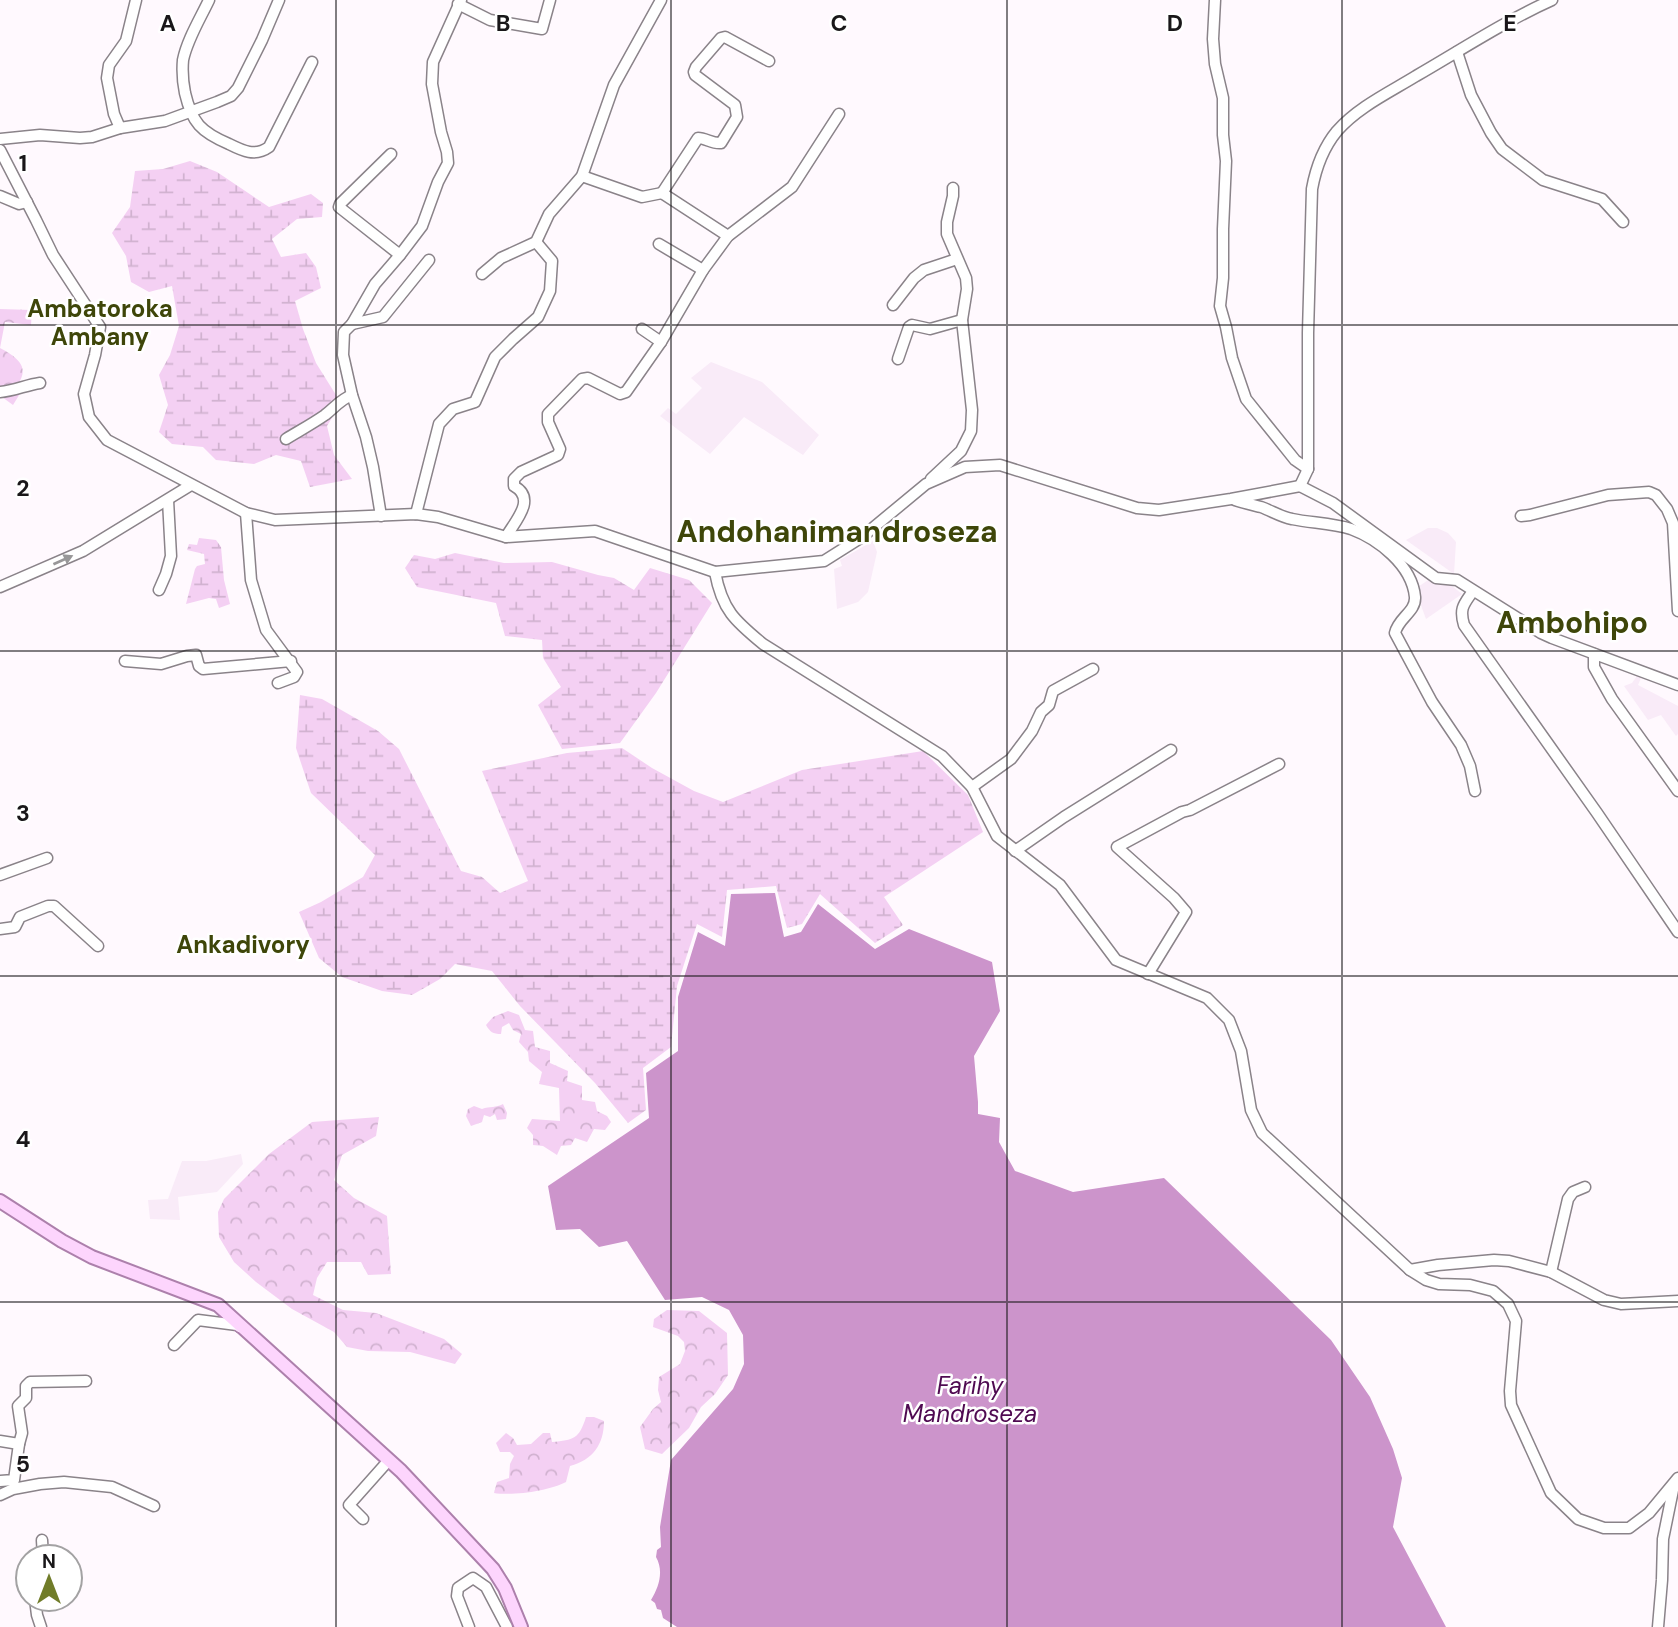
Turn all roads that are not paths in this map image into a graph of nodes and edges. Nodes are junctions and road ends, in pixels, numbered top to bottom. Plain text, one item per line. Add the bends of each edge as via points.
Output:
1 (136, 0) edge
2 (209, 0) edge
3 (279, 0) edge
4 (550, 0) edge
5 (661, 0) edge
6 (1215, 0) edge
7 (1552, 0) edge
8 (460, 2) edge
9 (1457, 52) junction
10 (769, 61) dead end
11 (312, 62) dead end
12 (190, 113) junction
13 (839, 114) dead end
14 (120, 128) junction
15 (0, 139) edge
16 (0, 150) edge
17 (391, 154) dead end
18 (582, 176) junction
19 (953, 188) dead end
20 (662, 194) junction
21 (0, 196) edge
22 (27, 202) junction
23 (1623, 222) dead end
24 (728, 236) junction
25 (536, 242) junction
26 (659, 244) dead end
27 (400, 255) junction
28 (957, 259) junction
29 (429, 260) dead end
30 (703, 270) junction
31 (482, 274) dead end
32 (893, 305) dead end
33 (961, 320) junction
34 (352, 324) junction
35 (642, 329) dead end
36 (662, 342) junction
37 (898, 359) dead end
38 (40, 383) dead end
39 (0, 392) edge
40 (352, 395) junction
41 (286, 439) dead end
42 (1308, 469) junction
43 (926, 484) junction
44 (191, 485) junction
45 (1300, 486) junction
46 (1231, 499) junction
47 (167, 500) junction
48 (246, 513) junction
49 (416, 514) junction
50 (381, 516) junction
51 (1521, 516) dead end
52 (506, 537) junction
53 (1676, 561) edge
54 (715, 572) junction
55 (0, 587) edge
56 (159, 590) dead end
57 (1473, 591) junction
58 (1678, 611) edge
59 (1594, 654) junction
60 (125, 661) dead end
61 (291, 661) junction
62 (1093, 669) dead end
63 (278, 683) dead end
64 (1678, 685) edge
65 (1171, 750) dead end
66 (1279, 764) dead end
67 (972, 787) junction
68 (1475, 791) dead end
69 (1678, 791) edge
70 (1015, 851) junction
71 (47, 858) dead end
72 (0, 875) edge
73 (0, 929) edge
74 (1678, 932) edge
75 (98, 946) dead end
76 (1148, 974) junction
77 (1585, 1187) dead end
78 (0, 1201) edge
79 (1410, 1270) junction
80 (1551, 1272) junction
81 (1678, 1301) edge
82 (174, 1345) dead end
83 (271, 1351) junction
84 (86, 1381) dead end
85 (0, 1441) edge
86 (19, 1444) junction
87 (389, 1460) junction
88 (1677, 1479) edge
89 (0, 1481) edge
90 (0, 1495) edge
91 (154, 1506) dead end
92 (363, 1519) dead end
93 (42, 1540) dead end
94 (42, 1543) edge
95 (469, 1627) edge
96 (507, 1627) edge
97 (521, 1627) edge
98 (1658, 1627) edge

1 - 14 street via 126,41 109,65 107,78
2 - 12 street via 183,60
3 - 12 street via 238,88 231,96
4 - 8 street via 542,29 490,20
5 - 18 street via 614,85
6 - 42 street via 1214,64 1223,98 1226,161 1220,306 1246,399 1295,460
7 - 9 street
8 - 27 street via 433,62 432,84 448,163 422,226
9 - 23 street via 1471,95 1502,149 1543,180 1602,199
9 - 42 street via 1347,120 1316,167 1311,216
10 - 20 street via 725,37 696,67 695,75 735,105 737,117 721,143 698,138
11 - 12 street via 264,150 245,152 212,137
12 - 14 street
13 - 24 street via 792,187
14 - 15 street via 92,137
16 - 22 street
17 - 27 street via 339,207
18 - 20 street via 642,197
18 - 25 street via 550,214
19 - 28 street via 947,234
20 - 24 street
21 - 22 street via 19,204
22 - 44 street via 52,255 100,327 84,394 89,416 107,440
24 - 30 street
25 - 31 street via 501,258
25 - 49 street via 552,261 550,291 538,317 495,356 475,402 453,409 439,424
26 - 30 street
27 - 34 street via 375,284
28 - 32 street via 923,270
28 - 33 street via 967,289
29 - 34 street via 383,317
30 - 36 street
33 - 37 street via 930,329 912,325
33 - 43 street via 971,431 961,451
34 - 40 street via 344,332 343,355
35 - 36 street
36 - 52 street via 626,392 620,394 582,379 548,414 560,449 558,456 514,478 525,503
38 - 39 street
40 - 41 street
40 - 50 street via 366,437
42 - 45 street
43 - 46 street via 965,467 1000,464 1137,508 1159,510
43 - 54 street via 862,537 824,561
44 - 47 street
44 - 48 street
45 - 46 street
45 - 57 street via 1333,503 1436,578 1457,580
46 - 68 street via 1289,518 1348,528 1380,544 1404,567 1415,603 1396,625 1395,633 1461,745
55 -> 47 street via 83,551
47 - 56 street via 171,556
48 - 50 street via 275,520
48 - 61 street via 251,580 266,630
49 - 50 street
49 - 52 street
51 - 53 street via 1608,495 1649,492 1667,509 1673,523
52 - 54 street via 595,531
53 - 58 street
54 - 67 street via 727,610 742,627 942,756
57 - 59 street via 1541,633
57 - 74 street via 1462,606 1464,625
59 - 64 street
59 - 69 street via 1594,667 1612,699
60 - 61 street via 161,664 196,655 203,669
61 - 63 street via 297,674
62 - 67 street via 1053,691 1049,705 1011,759
65 - 70 street
66 - 76 street via 1117,847 1186,912
67 - 70 street via 997,836
70 - 76 street via 1060,885 1116,960
71 - 72 street
73 - 75 street via 15,927 18,918 54,906
76 - 79 street via 1207,998 1229,1020 1241,1051 1251,1110 1262,1133
77 - 80 street via 1568,1199
78 - 83 main road via 92,1257 218,1305
79 - 80 street via 1494,1260
79 - 88 street via 1439,1284 1493,1291 1508,1304 1516,1321 1511,1405 1550,1493 1578,1519 1604,1528 1629,1528 1649,1513
80 - 81 street via 1620,1304
82 - 83 street via 198,1320 237,1325
83 - 87 main road
84 - 86 street via 30,1382 26,1398 18,1406
85 - 86 street
86 - 89 street via 14,1480
87 - 92 street via 349,1505
87 - 97 main road via 493,1569
88 - 98 street via 1663,1539
90 - 91 street via 64,1482 113,1487
93 - 94 street
95 - 96 street via 457,1596 458,1588 473,1578 486,1587

